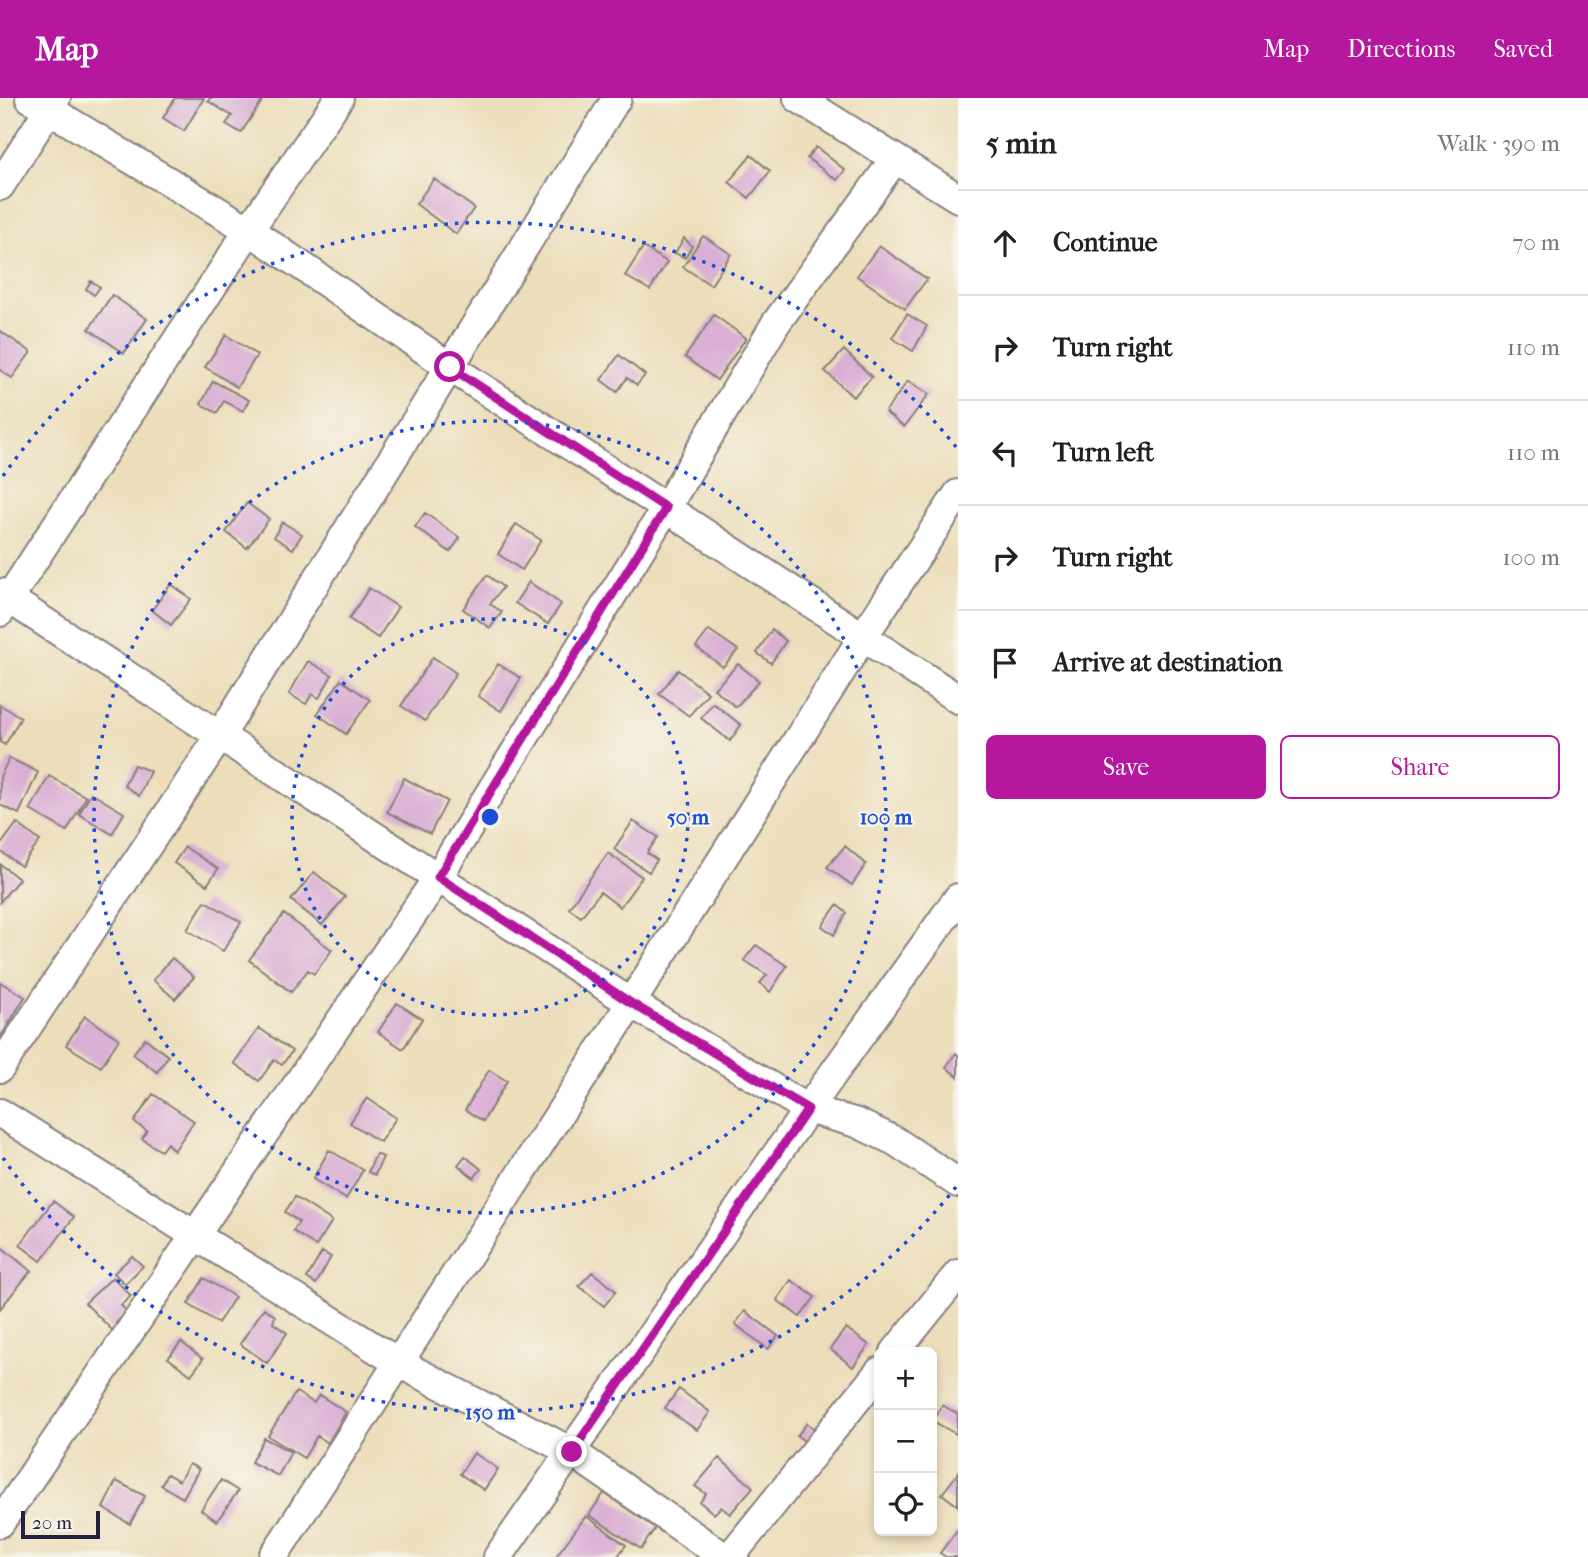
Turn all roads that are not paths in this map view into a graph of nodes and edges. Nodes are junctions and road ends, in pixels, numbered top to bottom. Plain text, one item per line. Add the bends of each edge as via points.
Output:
1 (339, 98) edge
2 (617, 98) edge
3 (798, 98) edge
4 (45, 102) edge
5 (895, 159) junction
6 (0, 186) edge
7 (958, 198) edge
8 (249, 230) junction
9 (450, 367) junction
10 (958, 494) edge
11 (666, 508) junction
12 (3, 601) edge
13 (864, 635) junction
14 (958, 699) edge
15 (220, 736) junction
16 (438, 877) junction
17 (958, 898) edge
18 (631, 1003) junction
19 (0, 1068) edge
20 (808, 1109) junction
21 (0, 1113) edge
22 (958, 1183) edge
23 (195, 1235) junction
24 (958, 1275) edge
25 (899, 1347) edge
26 (399, 1363) junction
27 (874, 1378) edge
28 (572, 1452) junction
29 (0, 1523) edge
30 (273, 1557) edge
31 (498, 1557) edge
32 (724, 1557) edge
33 (730, 1557) edge

1 - 8 street
2 - 9 street
3 - 5 street
4 - 6 street
4 - 8 street
5 - 7 street
5 - 11 street via 776,323
8 - 9 street
8 - 12 street
9 - 11 street
9 - 15 street
10 - 13 street
11 - 13 street
11 - 16 street
12 - 15 street
13 - 14 street
13 - 18 street
15 - 16 street
15 - 19 street
16 - 18 street
16 - 23 street
17 - 20 street
18 - 20 street
18 - 26 street
20 - 22 street via 857,1123 895,1141
20 - 28 street
21 - 23 street
23 - 26 street
23 - 29 street
24 - 25 street
26 - 28 street
26 - 30 street
27 - 33 street
28 - 31 street
28 - 32 street

